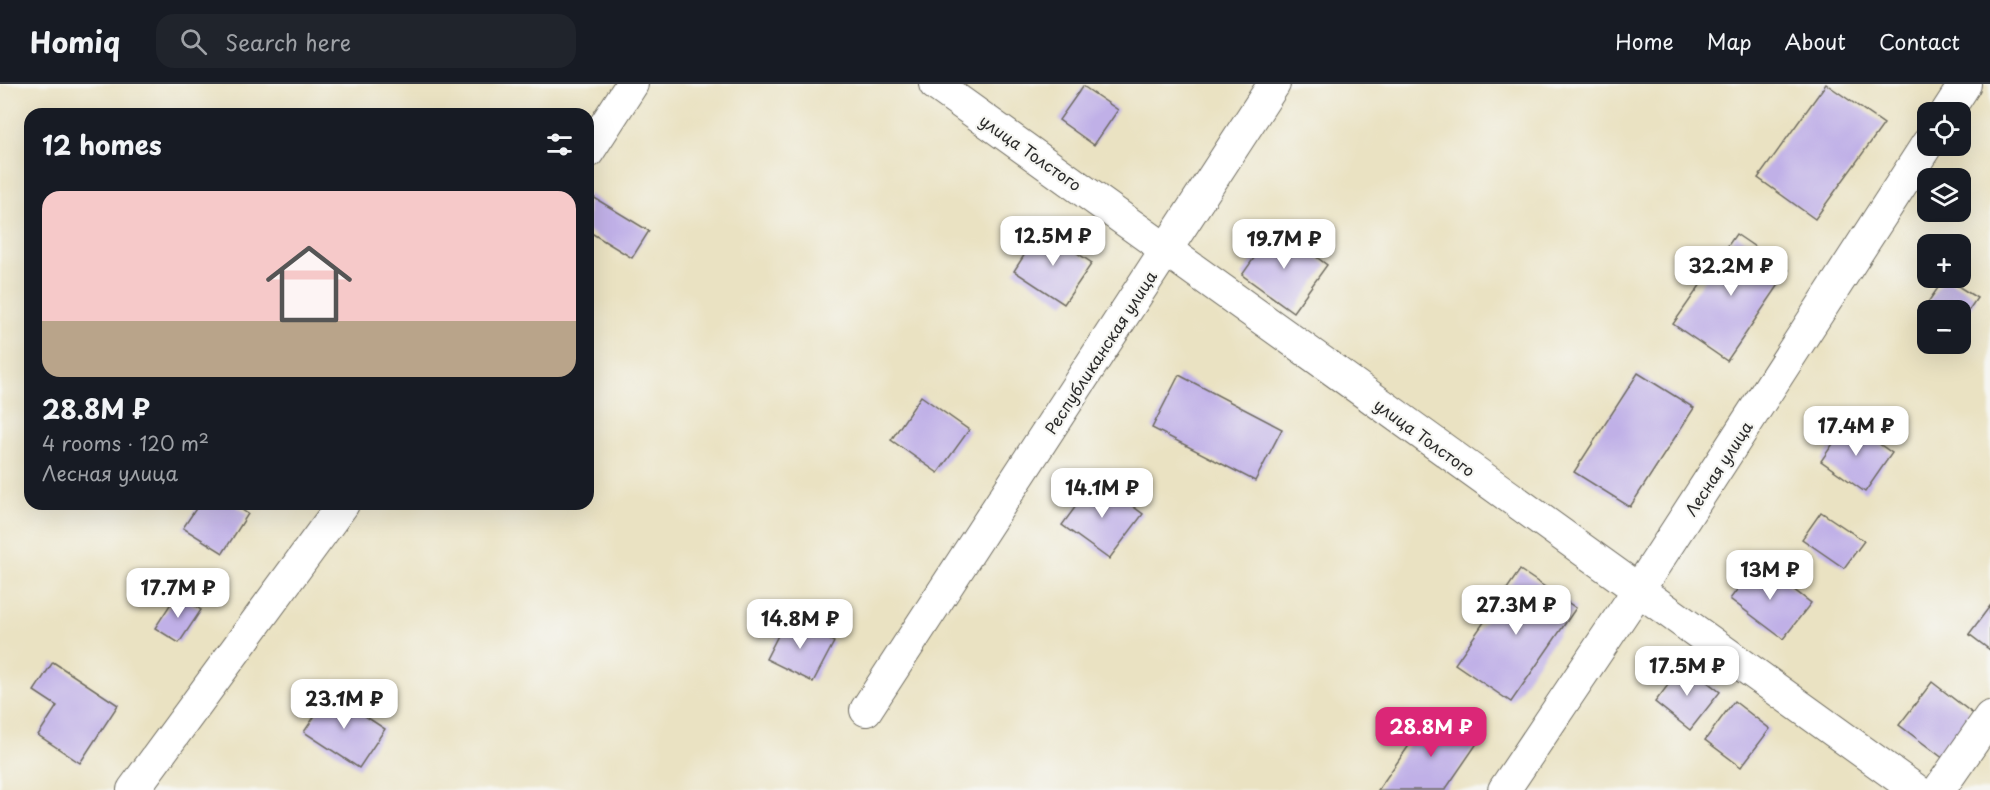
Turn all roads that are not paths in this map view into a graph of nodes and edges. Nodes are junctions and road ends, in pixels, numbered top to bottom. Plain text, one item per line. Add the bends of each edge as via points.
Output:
1 (632, 84) edge
2 (935, 84) edge
3 (1274, 84) edge
4 (1965, 84) edge
5 (1953, 102) edge
6 (594, 143) edge
7 (1920, 156) edge
8 (1167, 249) junction
9 (339, 510) edge
10 (1637, 592) junction
11 (866, 710) dead end
12 (1990, 717) edge
13 (133, 790) edge
14 (1504, 790) edge
15 (1916, 790) edge
16 (1939, 790) edge

1 - 6 street
2 - 8 street, улица Толстого
3 - 8 street, Республиканская улица
4 - 5 street
7 - 10 street, Лесная улица
8 - 10 street, улица Толстого
8 - 11 street, Республиканская улица
9 - 13 street
10 - 14 street, Лесная улица
10 - 15 street, улица Толстого
12 - 16 street

